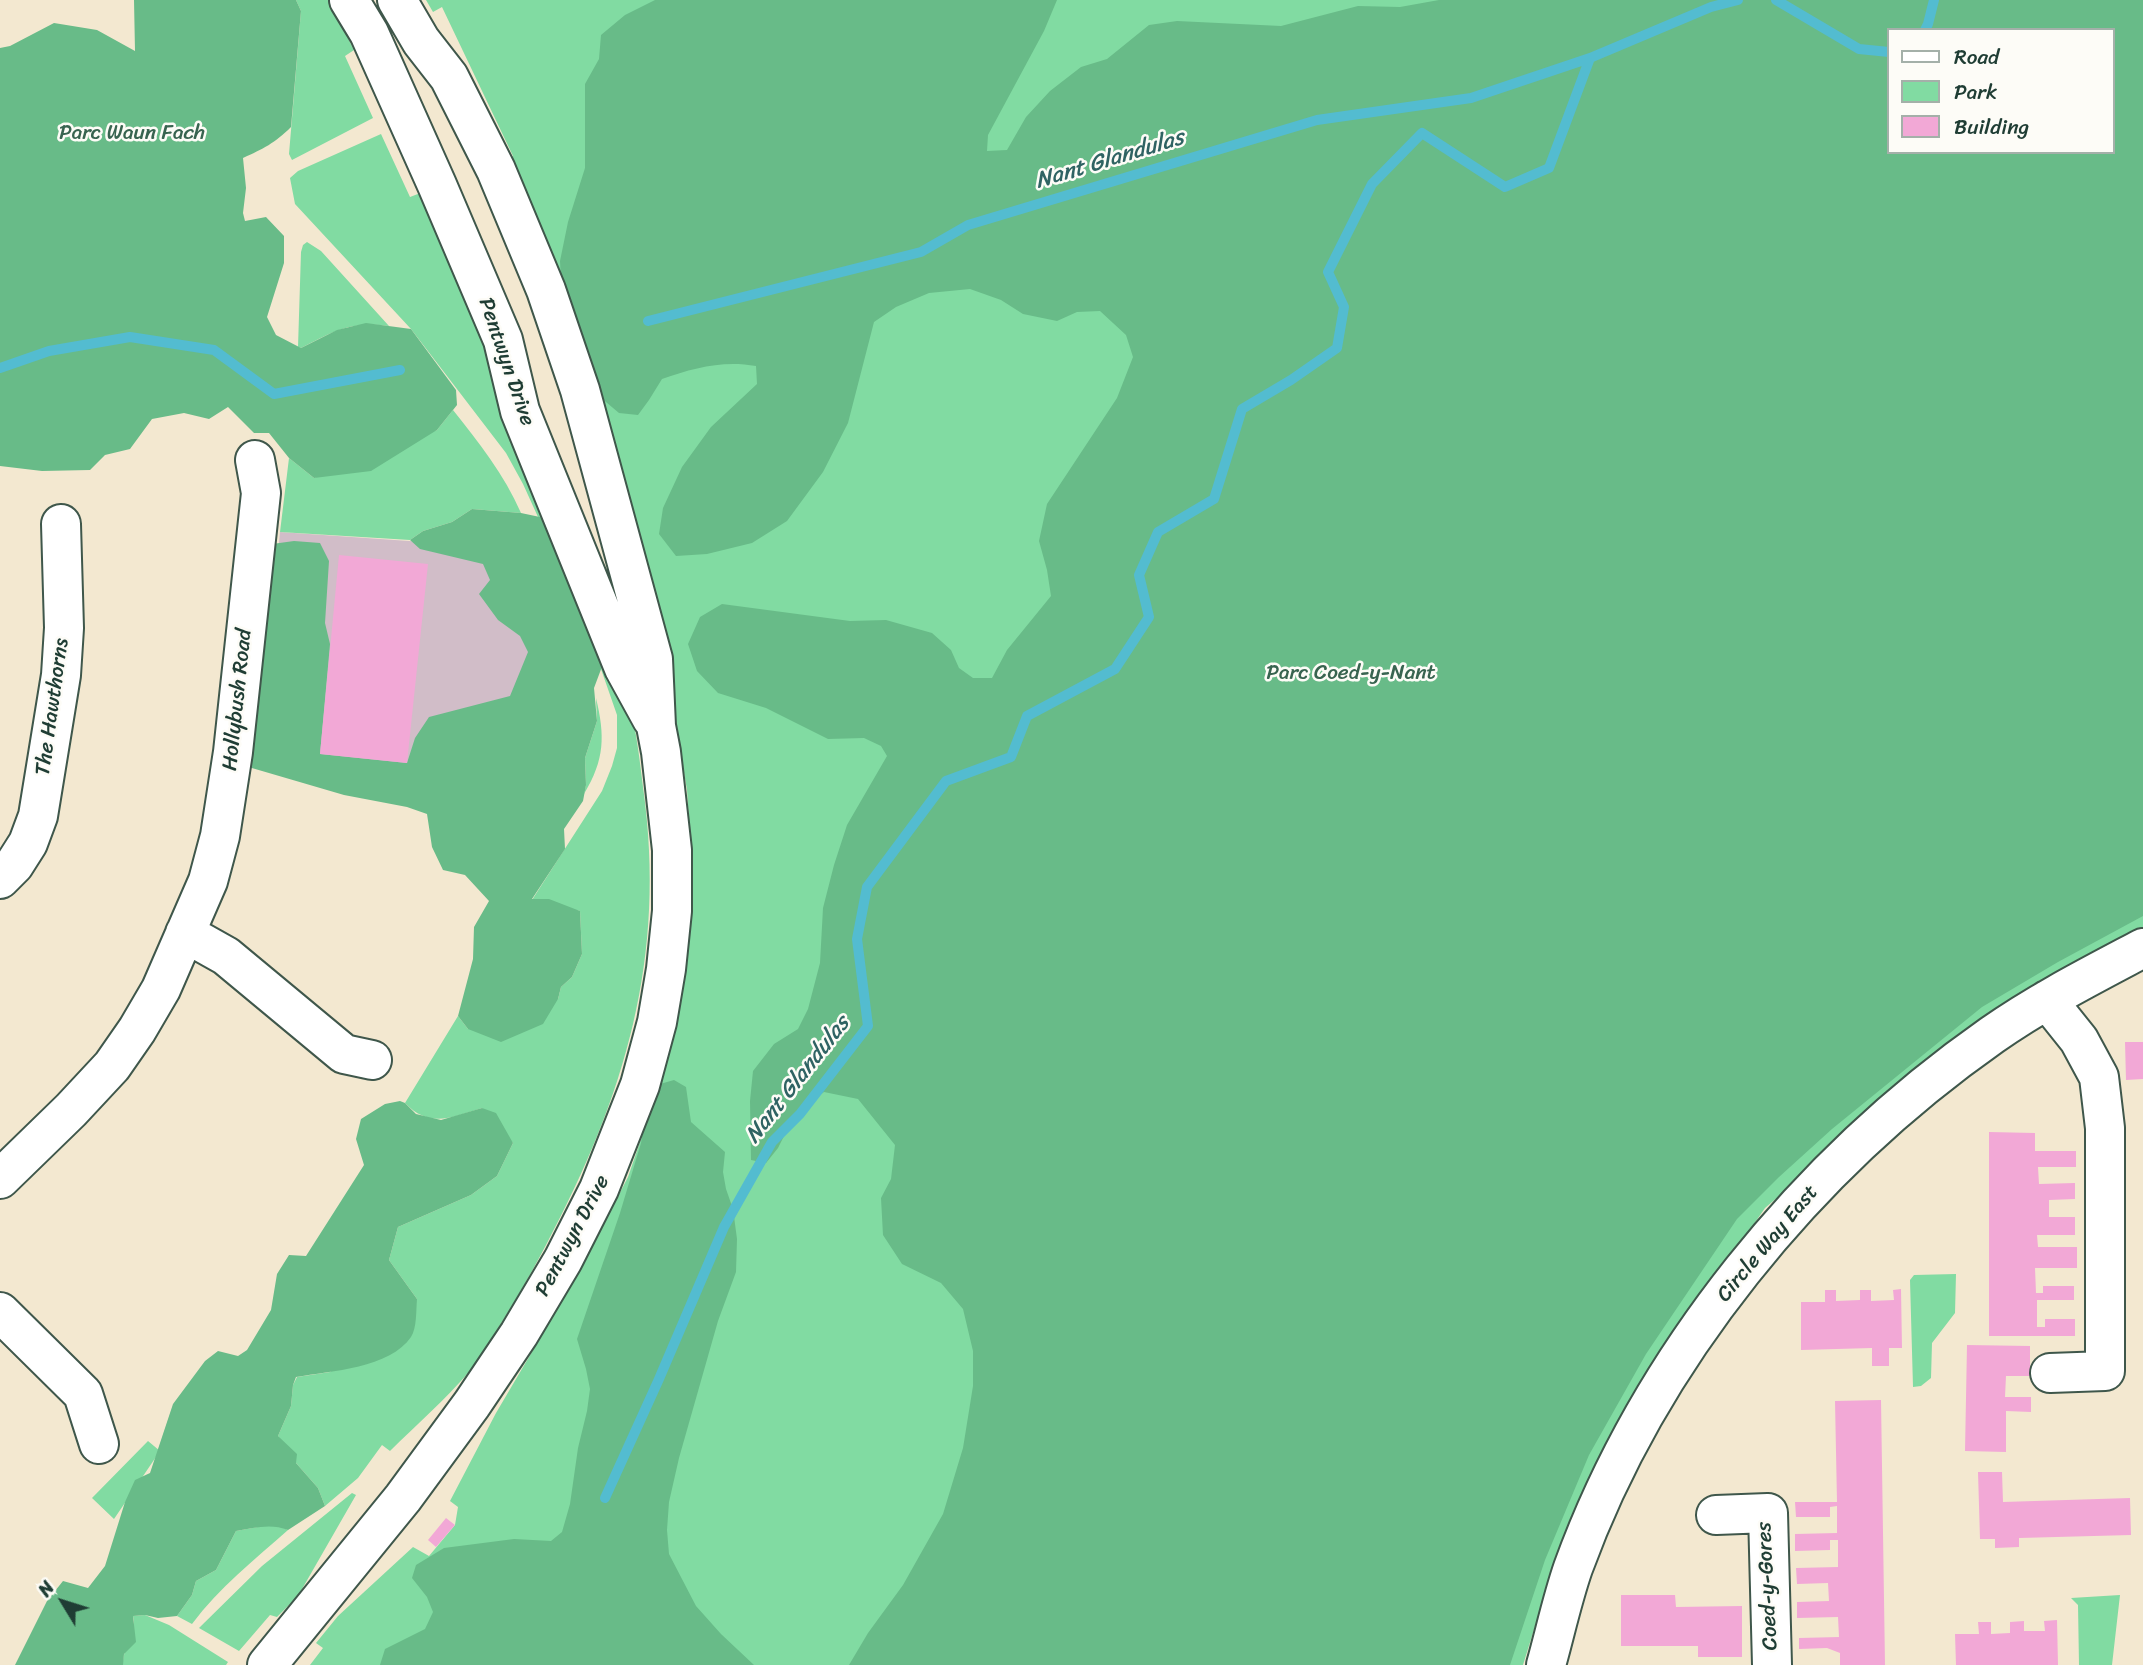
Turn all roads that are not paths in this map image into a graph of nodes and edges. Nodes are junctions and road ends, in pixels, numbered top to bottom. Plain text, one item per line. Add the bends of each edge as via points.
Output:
1 (349, 0) edge
2 (397, 0) edge
3 (255, 460) dead end
4 (61, 524) dead end
5 (656, 726) junction
6 (0, 879) edge
7 (185, 933) junction
8 (2143, 948) edge
9 (2047, 1000) junction
10 (372, 1060) dead end
11 (0, 1179) edge
12 (0, 1312) edge
13 (2050, 1373) dead end
14 (99, 1444) dead end
15 (1716, 1515) dead end
16 (267, 1665) edge
17 (1546, 1665) edge
18 (1772, 1665) edge

1 - 5 street, Pentwyn Drive via 369,33 493,316 520,411 624,668
2 - 5 street, Pentwyn Drive via 449,77 496,170 546,290 580,390 653,659
3 - 7 street, Hollybush Road via 261,493 233,752 220,836 208,881
4 - 6 street, The Hawthorns via 61,675 38,816 29,843
5 - 16 street, Pentwyn Drive via 672,850 666,969 639,1085 600,1189 564,1260 472,1404 403,1498
7 - 10 street via 226,956 344,1054
7 - 11 street, Hollybush Road via 160,989 112,1066
8 - 9 street, Circle Way East
9 - 13 street via 2079,1041 2099,1077 2105,1128 2105,1371
9 - 17 street, Circle Way East via 1992,1035 1863,1139 1749,1260 1688,1343 1611,1478 1573,1569
12 - 14 street via 83,1394
15 - 18 street, Coed-y-Gores via 1768,1513

